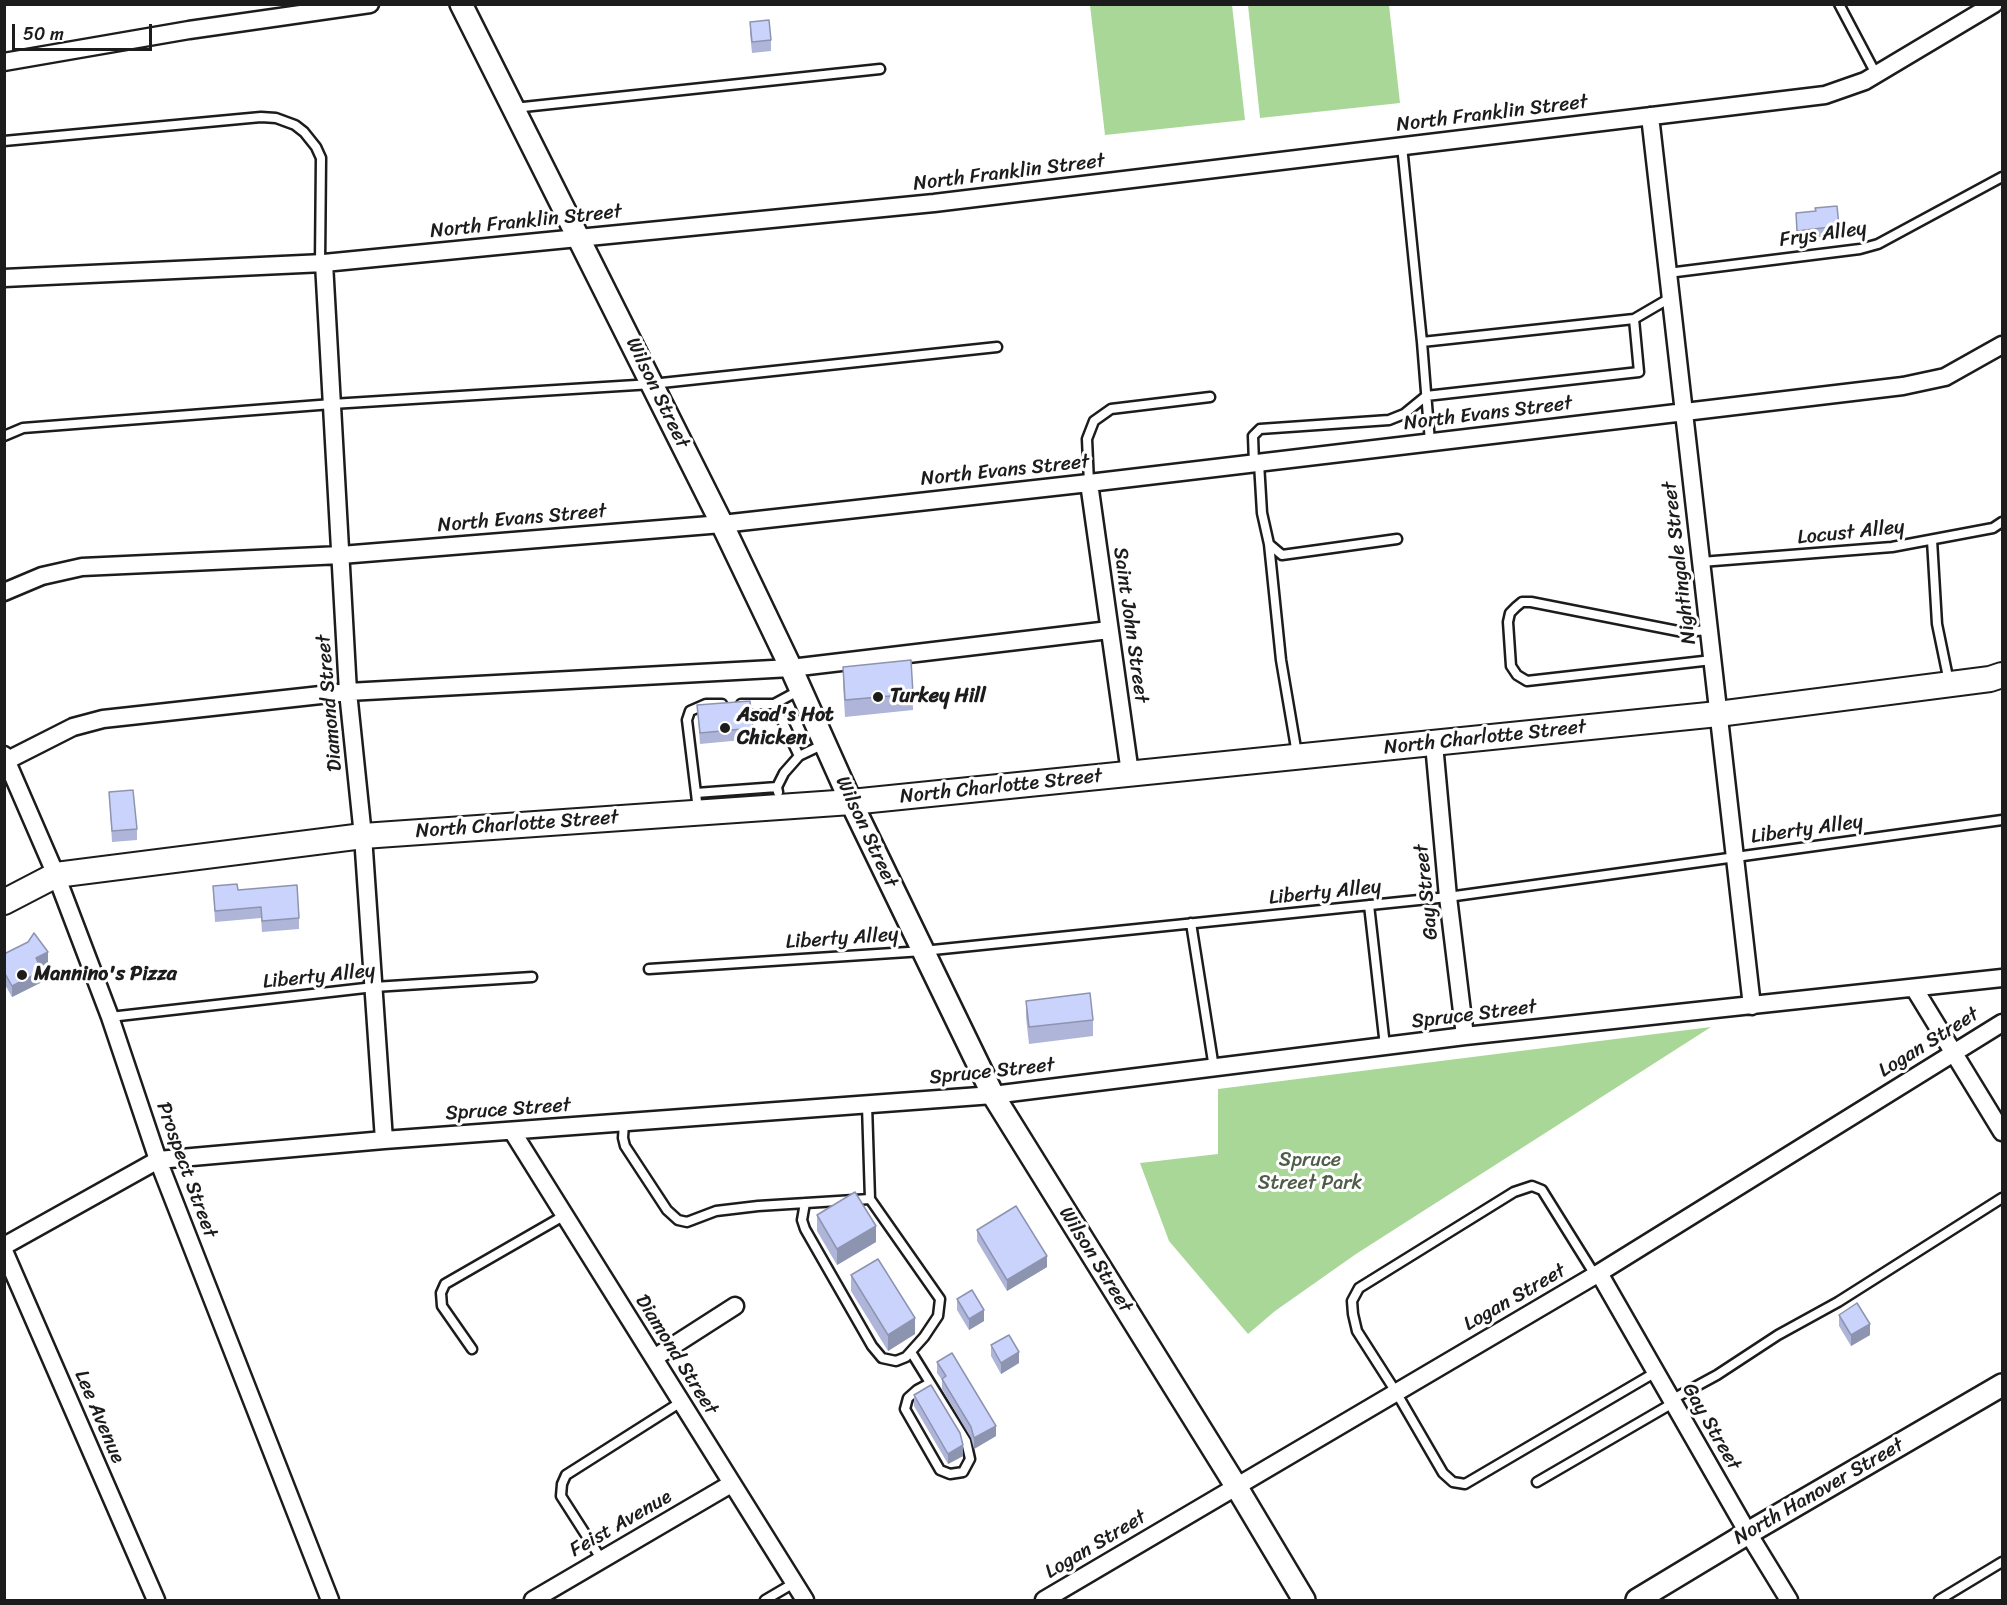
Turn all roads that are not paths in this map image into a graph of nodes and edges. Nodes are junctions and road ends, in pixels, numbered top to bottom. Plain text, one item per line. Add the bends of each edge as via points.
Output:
1 (370, 4) edge
2 (461, 4) edge
3 (1839, 4) edge
4 (1995, 4) edge
5 (2002, 17) edge
6 (4, 62) edge
7 (880, 69) dead end
8 (1876, 74) junction
9 (513, 109) junction
10 (1650, 116) junction
11 (4, 141) edge
12 (1401, 146) junction
13 (2002, 177) edge
14 (579, 238) junction
15 (322, 263) junction
16 (1668, 273) junction
17 (4, 278) edge
18 (1670, 298) junction
19 (1634, 319) junction
20 (1422, 342) junction
21 (2002, 345) edge
22 (997, 347) dead end
23 (652, 384) junction
24 (1210, 396) dead end
25 (1426, 396) junction
26 (332, 404) junction
27 (1683, 412) junction
28 (4, 436) edge
29 (1430, 442) junction
30 (1256, 463) junction
31 (1089, 483) junction
32 (2002, 522) edge
33 (722, 524) junction
34 (1397, 539) dead end
35 (1932, 540) junction
36 (1269, 544) junction
37 (341, 555) junction
38 (1701, 562) junction
39 (4, 592) edge
40 (1109, 630) junction
41 (1708, 630) junction
42 (1712, 660) junction
43 (791, 669) junction
44 (2002, 675) edge
45 (1949, 684) junction
46 (800, 690) junction
47 (348, 692) junction
48 (774, 704) junction
49 (1718, 714) junction
50 (824, 743) junction
51 (1434, 744) junction
52 (799, 756) junction
53 (1298, 757) junction
54 (5, 759) edge
55 (1130, 773) junction
56 (779, 797) junction
57 (851, 802) junction
58 (697, 803) junction
59 (2002, 820) edge
60 (363, 836) junction
61 (1734, 856) junction
62 (56, 875) junction
63 (1448, 897) junction
64 (4, 902) edge
65 (1369, 905) junction
66 (1191, 923) junction
67 (923, 951) junction
68 (649, 969) dead end
69 (532, 977) dead end
70 (2002, 978) edge
71 (374, 987) junction
72 (1914, 988) junction
73 (1752, 1006) junction
74 (110, 1017) junction
75 (2002, 1023) edge
76 (1465, 1036) junction
77 (1385, 1046) junction
78 (1954, 1052) junction
79 (1214, 1068) junction
80 (993, 1095) junction
81 (867, 1105) junction
82 (624, 1123) junction
83 (512, 1131) junction
84 (2002, 1132) edge
85 (384, 1140) junction
86 (158, 1160) junction
87 (2002, 1198) edge
88 (870, 1199) junction
89 (805, 1203) junction
90 (565, 1215) junction
91 (4, 1246) edge
92 (4, 1251) edge
93 (1597, 1274) junction
94 (735, 1306) dead end
95 (472, 1349) dead end
96 (911, 1352) junction
97 (654, 1358) junction
98 (1656, 1372) junction
99 (930, 1383) junction
100 (2002, 1385) edge
101 (1396, 1392) junction
102 (681, 1402) junction
103 (1672, 1402) junction
104 (1537, 1482) dead end
105 (731, 1484) junction
106 (1236, 1486) junction
107 (1748, 1533) junction
108 (602, 1560) junction
109 (2002, 1562) edge
110 (794, 1583) junction
111 (156, 1600) edge
112 (330, 1600) edge
113 (533, 1600) edge
114 (765, 1600) edge
115 (805, 1600) edge
116 (1044, 1600) edge
117 (1304, 1600) edge
118 (1637, 1600) edge
119 (1789, 1600) edge
120 (1939, 1600) edge

1 - 6 street
2 - 9 street, Wilson Street
3 - 8 lane
4 - 5 street
4 - 8 street, North Franklin Street
7 - 9 lane
8 - 10 street, North Franklin Street via 1825,95
9 - 14 street, Wilson Street
10 - 12 street, North Franklin Street
10 - 16 street, Nightingale Street
11 - 15 lane via 261,117 295,125 321,158
12 - 14 street, North Franklin Street via 934,203
12 - 20 lane
13 - 16 lane, Frys Alley via 1878,244
14 - 15 street, North Franklin Street
14 - 23 street, Wilson Street
15 - 17 street, North Franklin Street
15 - 26 street, Diamond Street
16 - 18 street, Nightingale Street
18 - 19 lane
18 - 27 street, Nightingale Street
19 - 20 lane
19 - 25 lane via 1639,372
20 - 25 lane
21 - 27 street, North Evans Street via 1945,377 1903,386
22 - 23 lane
23 - 26 lane
23 - 33 street, Wilson Street
24 - 31 lane via 1111,410 1094,421 1087,439
25 - 29 lane
25 - 30 lane via 1404,414 1389,420 1260,429 1253,436
26 - 28 lane via 23,428
26 - 37 street, Diamond Street
27 - 29 street, North Evans Street
27 - 38 street, Nightingale Street
29 - 30 street, North Evans Street
30 - 31 street, North Evans Street
30 - 36 lane
31 - 33 street, North Evans Street
31 - 40 street, Saint John Street
32 - 35 lane, Locust Alley via 1993,528
33 - 37 street, North Evans Street
33 - 43 street, Wilson Street
34 - 36 lane via 1282,555
35 - 38 lane, Locust Alley via 1892,547
35 - 45 lane via 1936,624
36 - 53 lane via 1281,660
37 - 39 street, North Evans Street via 82,567 42,576
37 - 47 street, Diamond Street
38 - 41 street, Nightingale Street
40 - 43 street
40 - 55 street, Saint John Street
41 - 42 street, Nightingale Street
41 - 42 lane via 1683,632 1531,602 1516,607 1508,622 1511,666 1527,681
42 - 49 street, Nightingale Street
43 - 46 street, Wilson Street
43 - 47 street
44 - 45 main road, North Charlotte Street
45 - 49 main road, North Charlotte Street
46 - 48 lane
46 - 50 street, Wilson Street
47 - 54 street via 103,719 73,727
47 - 60 street, Diamond Street
48 - 52 lane
48 - 58 lane via 706,704 690,711 687,720
49 - 51 main road, North Charlotte Street
49 - 61 street, Nightingale Street
50 - 52 lane
50 - 57 street, Wilson Street
51 - 53 main road, North Charlotte Street
51 - 63 street, Gay Street
52 - 56 lane via 784,773
53 - 55 main road, North Charlotte Street
54 - 62 street, Prospect Street
55 - 57 main road, North Charlotte Street
56 - 57 main road, North Charlotte Street
56 - 58 main road, North Charlotte Street
57 - 67 street, Wilson Street
58 - 60 main road, North Charlotte Street
59 - 61 lane, Liberty Alley
60 - 62 main road, North Charlotte Street
60 - 71 street, Diamond Street
61 - 63 lane, Liberty Alley
61 - 73 street, Nightingale Street
62 - 64 main road, North Charlotte Street
62 - 74 street, Prospect Street
63 - 65 lane, Liberty Alley
63 - 76 street, Gay Street
65 - 66 lane, Liberty Alley
65 - 77 lane
66 - 67 lane, Liberty Alley
66 - 79 lane
67 - 68 lane, Liberty Alley
67 - 80 street, Wilson Street
69 - 71 lane, Liberty Alley
70 - 72 street, Spruce Street
71 - 74 lane, Liberty Alley
71 - 85 street, Diamond Street
72 - 73 street, Spruce Street
72 - 78 street
73 - 76 street, Spruce Street
74 - 86 street, Prospect Street
75 - 78 street, Logan Street
76 - 77 street, Spruce Street
77 - 79 street, Spruce Street
78 - 84 street
78 - 93 street, Logan Street
79 - 80 street, Spruce Street
80 - 81 street, Spruce Street
80 - 106 street, Wilson Street
81 - 82 street, Spruce Street
81 - 88 lane
82 - 83 street, Spruce Street
82 - 89 lane via 625,1146 667,1210 678,1220 687,1222 716,1211
83 - 85 street, Spruce Street
83 - 90 street, Diamond Street
85 - 86 street, Spruce Street
86 - 91 street, Spruce Street
86 - 112 street, Prospect Street
87 - 103 lane
88 - 89 lane
88 - 96 lane via 940,1299 938,1316
89 - 96 lane via 802,1220 806,1229 872,1346 882,1358 896,1361
90 - 95 lane via 445,1284 442,1305
90 - 97 street, Diamond Street
92 - 111 street, Lee Avenue
93 - 98 street, Gay Street
93 - 101 street, Logan Street
93 - 101 lane via 1542,1190 1532,1186 1514,1192 1359,1288 1352,1300 1357,1331
94 - 97 street
96 - 99 lane
97 - 102 street, Diamond Street
98 - 101 lane via 1465,1484 1453,1482 1443,1473
98 - 103 street, Gay Street
99 - 99 lane via 966,1441 970,1459 963,1472 950,1474 940,1470 905,1409 908,1398
100 - 107 street, North Hanover Street
101 - 106 street, Logan Street
102 - 105 street, Diamond Street
102 - 108 lane via 566,1475 561,1496
103 - 104 lane
103 - 107 street, Gay Street
105 - 108 street, Feist Avenue
105 - 110 street, Diamond Street
106 - 116 street, Logan Street
106 - 117 street, Wilson Street
107 - 118 street, North Hanover Street
107 - 119 street, Gay Street
108 - 113 street, Feist Avenue
109 - 120 lane
110 - 114 lane
110 - 115 street, Diamond Street

